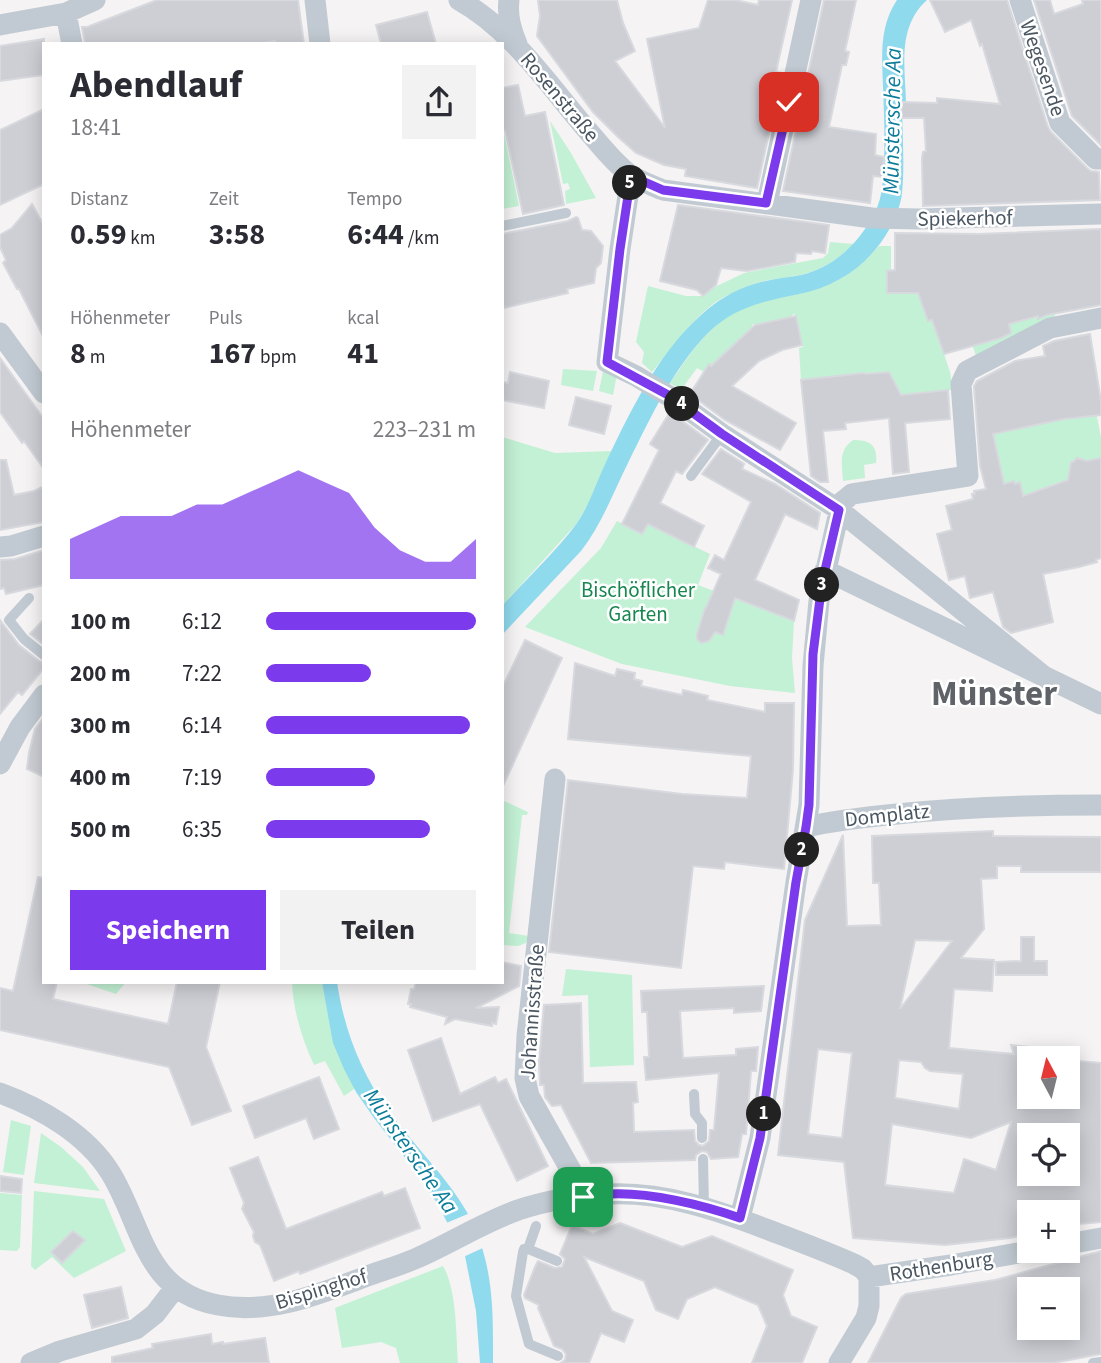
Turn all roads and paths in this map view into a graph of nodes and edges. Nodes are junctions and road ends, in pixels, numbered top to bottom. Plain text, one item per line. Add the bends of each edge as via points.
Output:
1 (95, 0) edge
2 (315, 0) edge
3 (498, 0) edge
4 (509, 0) edge
5 (811, 0) edge
6 (1020, 0) edge
7 (466, 4) edge
8 (66, 13) junction
9 (0, 25) edge
10 (72, 42) edge
11 (320, 42) edge
12 (518, 46) junction
13 (1101, 159) edge
14 (631, 176) junction
15 (663, 190) joint
16 (766, 203) junction
17 (566, 213) dead end
18 (1101, 214) edge
19 (504, 226) edge
20 (1101, 318) edge
21 (1, 335) edge
22 (42, 390) edge
23 (722, 434) junction
24 (691, 476) dead end
25 (839, 510) junction
26 (42, 537) edge
27 (0, 547) edge
28 (825, 570) junction
29 (29, 598) dead end
30 (42, 653) edge
31 (1046, 678) junction
32 (42, 698) edge
33 (1101, 704) edge
34 (0, 764) edge
35 (555, 779) dead end
36 (1101, 805) edge
37 (806, 827) junction
38 (0, 1093) edge
39 (694, 1094) dead end
40 (702, 1138) dead end
41 (703, 1159) dead end
42 (583, 1197) junction
43 (704, 1207) junction
44 (740, 1218) junction
45 (536, 1226) dead end
46 (1101, 1238) edge
47 (1080, 1242) edge
48 (528, 1249) junction
49 (1017, 1253) edge
50 (557, 1261) dead end
51 (869, 1277) junction
52 (175, 1287) junction
53 (558, 1356) dead end
54 (1101, 1362) edge
55 (31, 1363) edge
56 (839, 1363) edge
57 (1093, 1363) edge

1 - 8 street
2 - 11 street
3 - 7 street via 485,7
4 - 12 street via 510,27
5 - 16 street
6 - 13 street, Wegesende via 1060,123
7 - 12 street, Rosenstraße
8 - 9 street
8 - 10 street
12 - 14 street, Rosenstraße via 590,135
14 - 15 street, Rosenstraße
14 - 23 street via 607,362 670,396
15 - 16 street, Spiekerhof
16 - 18 street, Spiekerhof via 894,219
17 - 19 lane
20 - 25 street via 1050,328 967,371 961,384 968,476 852,494
21 - 22 street
23 - 24 lane
23 - 25 street
25 - 28 street
25 - 31 street
26 - 27 street
28 - 31 street
28 - 37 street via 813,654
29 - 30 lane via 9,620
31 - 33 street
32 - 34 street
35 - 42 street, Johannisstraße via 525,1078 529,1096
36 - 37 street, Domplatz via 935,810
37 - 44 street via 760,1138
38 - 52 street via 65,1126 97,1154 151,1259
39 - 40 lane
41 - 43 lane
42 - 43 street via 629,1194
42 - 52 street, Bispinghof via 521,1209 417,1258 315,1296 266,1306 222,1306
43 - 44 street
44 - 51 street, Rothenburg via 854,1264
45 - 48 lane
46 - 47 street
48 - 50 lane
48 - 53 lane via 523,1252 516,1296 529,1344
49 - 51 street, Rothenburg
51 - 56 street via 866,1318
52 - 55 street via 155,1314 136,1329
54 - 57 lane

